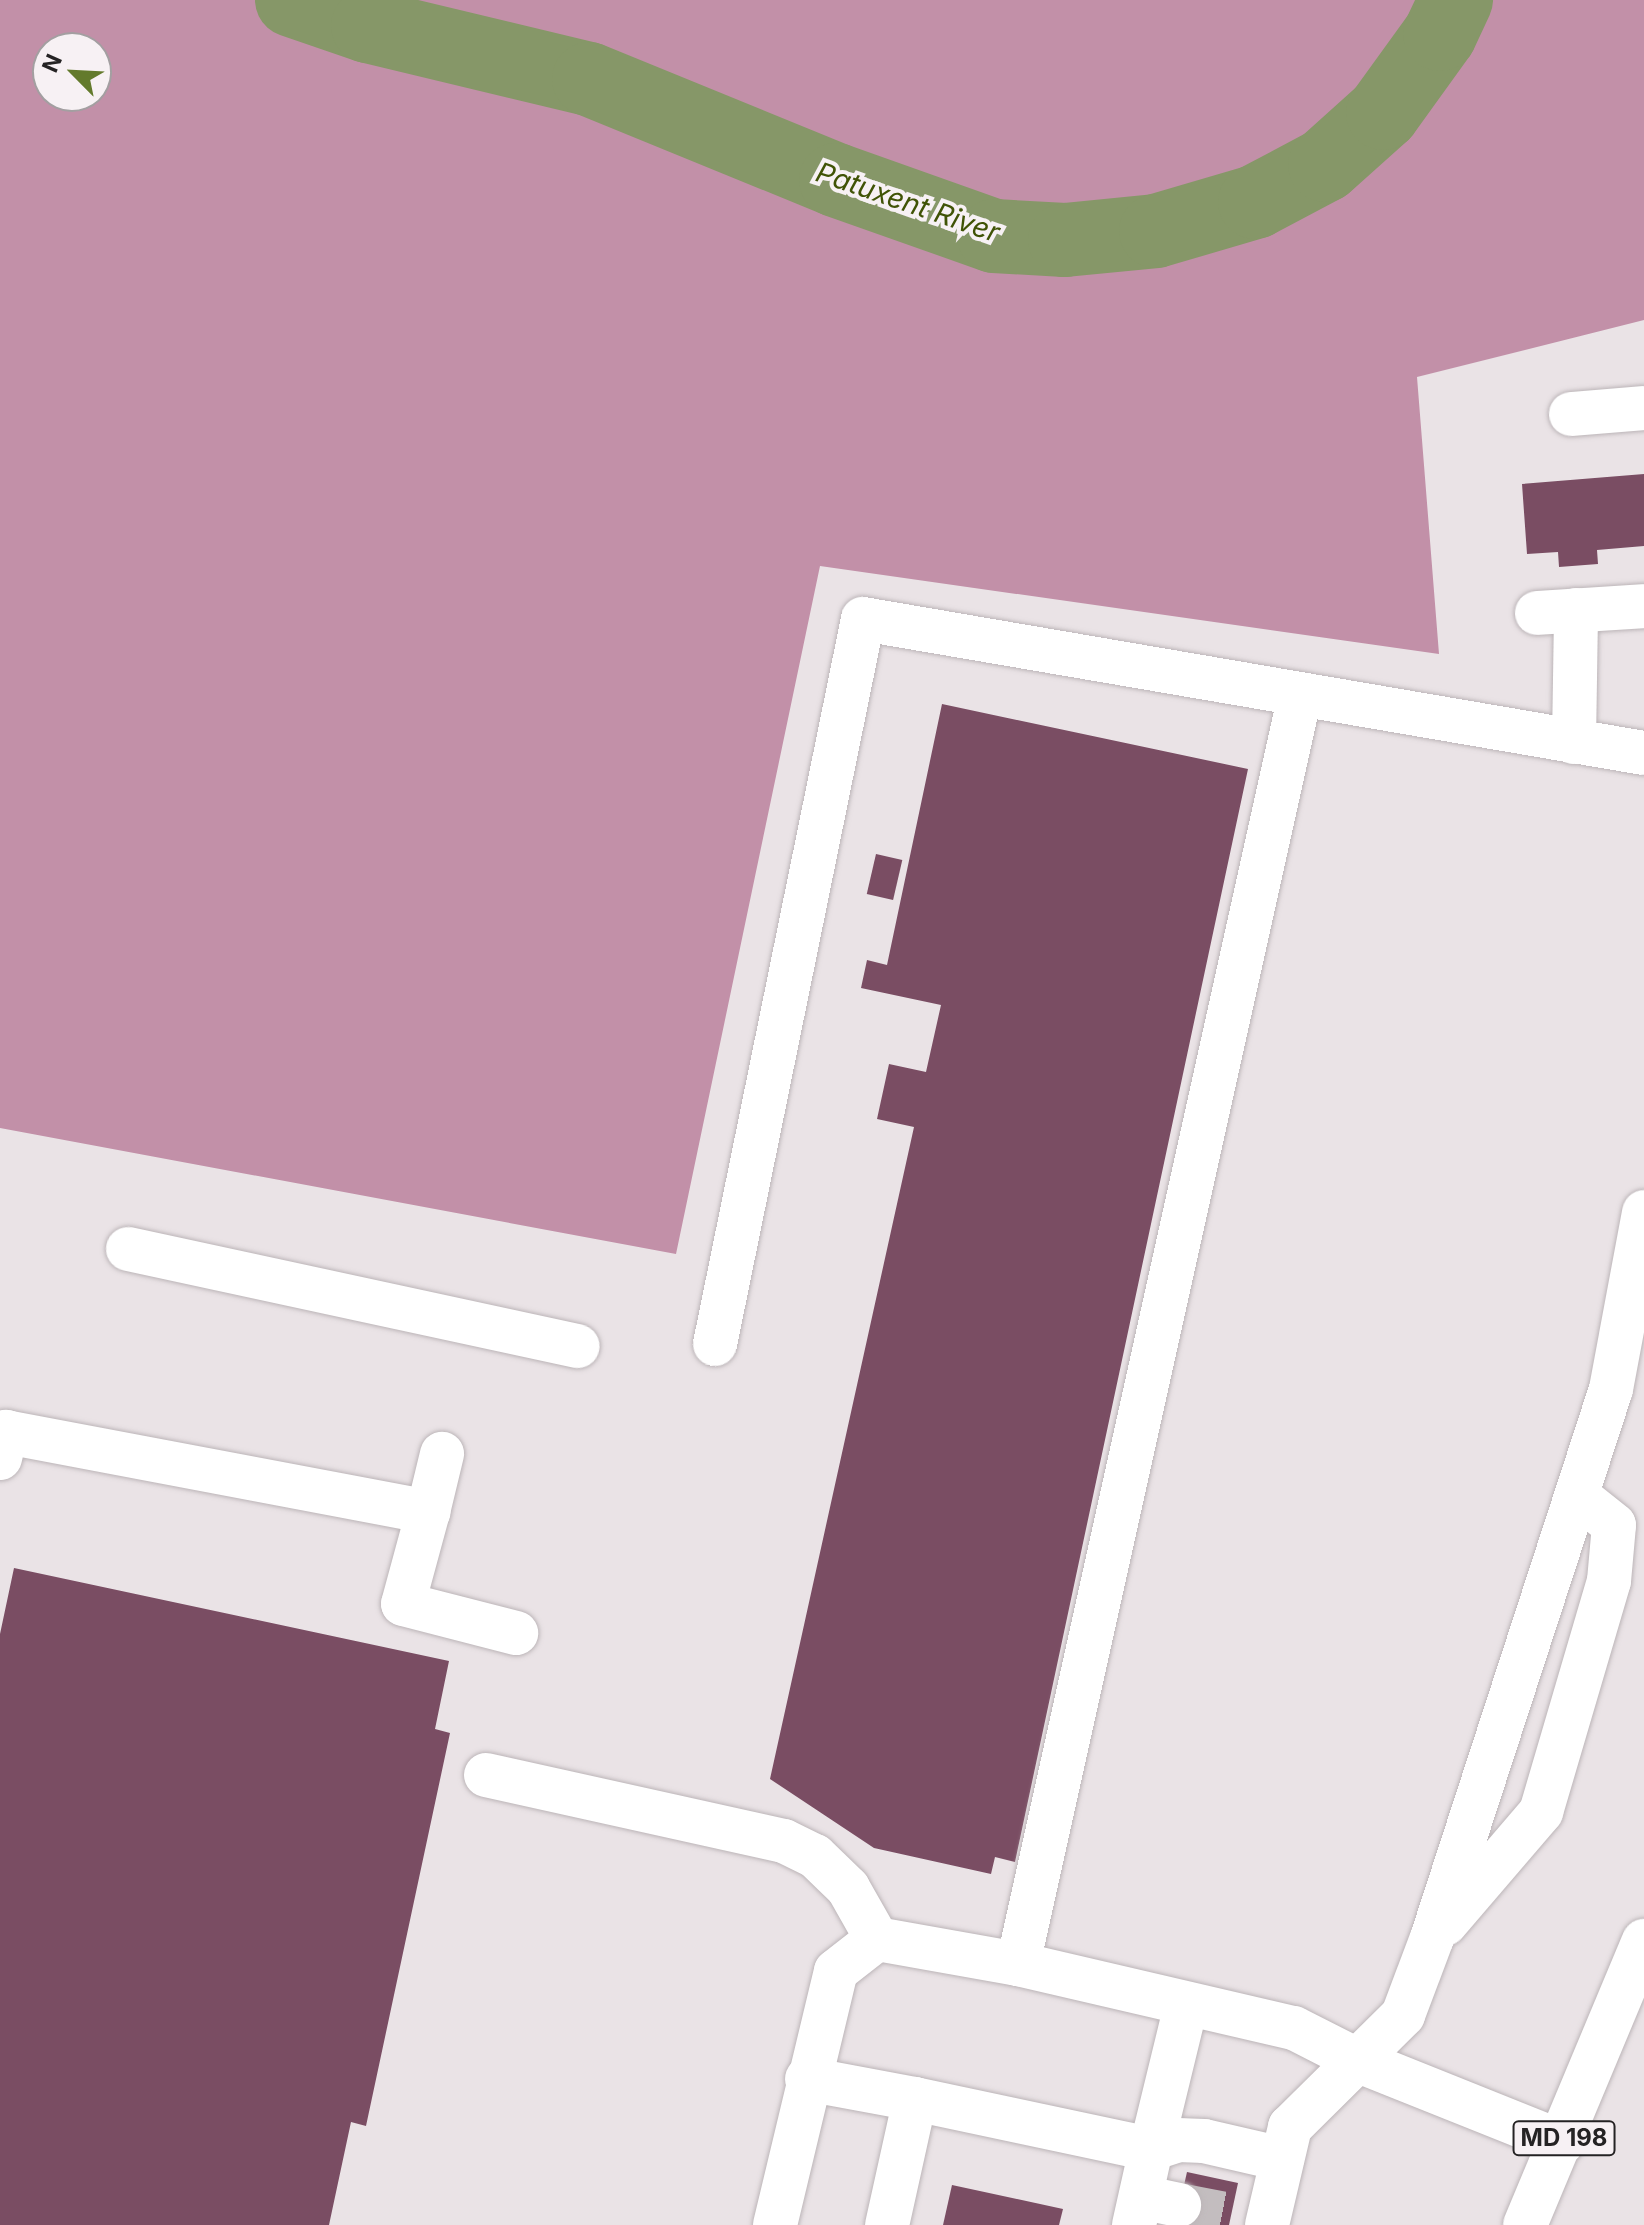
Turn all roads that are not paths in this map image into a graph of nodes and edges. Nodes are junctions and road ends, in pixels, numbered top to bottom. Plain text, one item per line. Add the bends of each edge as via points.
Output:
1 (1644, 408) edge
2 (1571, 414) dead end
3 (1644, 606) edge
4 (1300, 695) junction
5 (1574, 742) junction
6 (1644, 753) edge
7 (1644, 1212) edge
8 (128, 1249) dead end
9 (715, 1344) dead end
10 (578, 1346) dead end
11 (442, 1454) dead end
12 (0, 1458) edge
13 (1579, 1497) junction
14 (428, 1512) junction
15 (516, 1633) dead end
16 (486, 1775) dead end
17 (1432, 1938) junction
18 (877, 1939) junction
19 (1644, 1941) edge
20 (1018, 1964) junction
21 (1186, 2005) junction
22 (1359, 2061) junction
23 (807, 2079) junction
24 (915, 2099) junction
25 (1562, 2142) junction
26 (1151, 2149) junction
27 (1282, 2159) junction
28 (1151, 2209) edge
29 (1255, 2221) edge
30 (775, 2225) edge
31 (887, 2225) edge
32 (1525, 2225) edge

1 - 2 main road
3 - 5 main road via 1556,611
4 - 5 main road
4 - 9 main road via 863,619
4 - 20 main road
5 - 6 main road
7 - 13 main road via 1611,1389
8 - 10 main road
11 - 14 main road
12 - 14 main road via 6,1432
13 - 17 main road
13 - 17 main road via 1614,1525 1609,1581 1541,1812
14 - 15 main road via 403,1604
16 - 18 main road via 784,1841 815,1856 848,1888
17 - 22 main road via 1403,2015
18 - 20 main road
18 - 23 main road via 836,1971
19 - 25 main road, MD 198
20 - 21 main road
21 - 22 main road via 1294,2028
21 - 26 main road
22 - 25 main road
22 - 27 main road via 1309,2103 1290,2127
23 - 24 main road
23 - 30 main road
24 - 26 main road
24 - 31 main road
25 - 32 main road, MD 198
26 - 27 main road via 1178,2140 1204,2141
26 - 28 main road
27 - 29 main road

